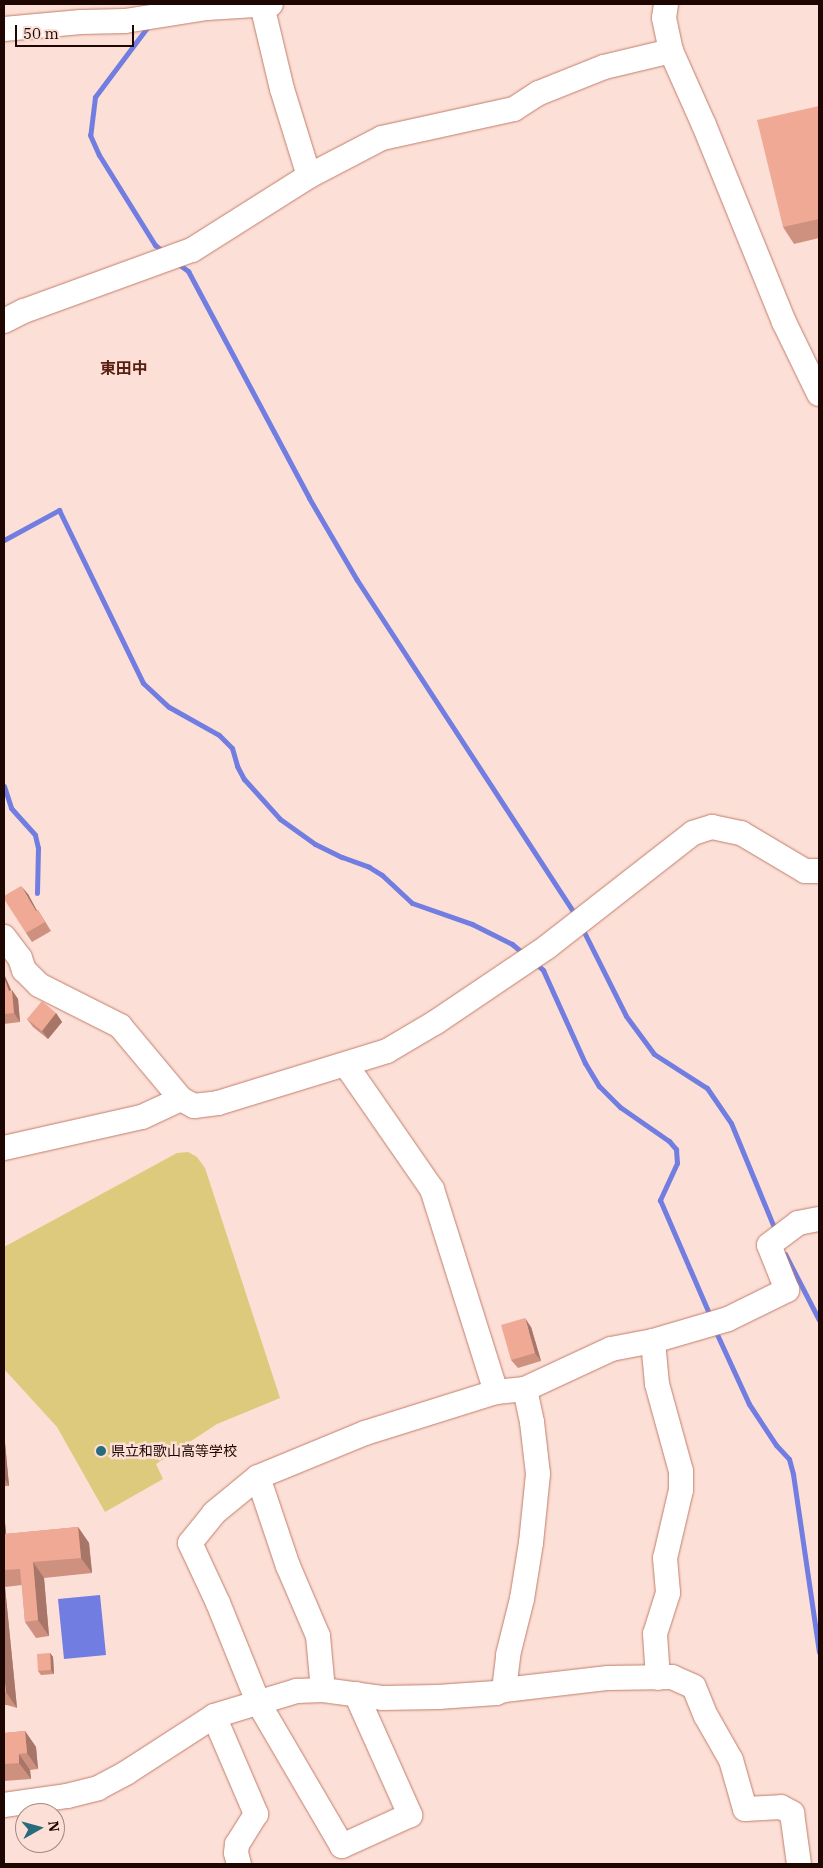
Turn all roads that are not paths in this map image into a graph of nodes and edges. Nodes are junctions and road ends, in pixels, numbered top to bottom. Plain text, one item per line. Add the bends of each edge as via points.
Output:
1 (666, 4) edge
2 (266, 5) edge
3 (4, 29) edge
4 (671, 52) junction
5 (309, 176) junction
6 (4, 321) edge
7 (819, 394) edge
8 (819, 870) edge
9 (6, 944) edge
10 (346, 1065) junction
11 (182, 1099) junction
12 (4, 1148) edge
13 (819, 1219) edge
14 (653, 1340) junction
15 (525, 1389) junction
16 (496, 1392) junction
17 (258, 1477) junction
18 (658, 1678) junction
19 (323, 1690) junction
20 (504, 1690) junction
21 (356, 1694) junction
22 (258, 1702) junction
23 (214, 1716) junction
24 (4, 1805) edge
25 (239, 1864) edge
26 (799, 1864) edge

1 - 4 street via 664,18
2 - 3 street via 207,8 125,21
2 - 5 street via 282,89
4 - 5 street via 604,67 539,93 514,108 382,138
4 - 7 street via 784,322
5 - 6 street via 192,250
8 - 10 street via 805,871 741,833 712,827 693,832 547,947 436,1022 387,1051
9 - 11 street via 20,958 24,970 40,985 120,1026
10 - 11 street via 218,1103 194,1106
10 - 16 street via 432,1189
11 - 12 street via 142,1117
13 - 14 street via 798,1223 769,1245 787,1290 728,1318
14 - 15 street via 611,1349
14 - 18 street via 657,1384 681,1470 681,1490 665,1558 668,1593 655,1634
15 - 16 street
15 - 20 street via 538,1474 531,1543
16 - 17 street via 365,1433
17 - 19 street via 288,1566 318,1636
17 - 22 street via 214,1513 190,1543
18 - 20 street via 608,1678
18 - 26 street via 672,1677 694,1687 731,1760 745,1809 781,1808 792,1813
19 - 21 street
19 - 22 street via 297,1690
20 - 21 street via 438,1697 383,1698
21 - 22 street via 410,1814 342,1846
22 - 23 street
23 - 24 street via 98,1788
23 - 25 street via 256,1814 238,1844

